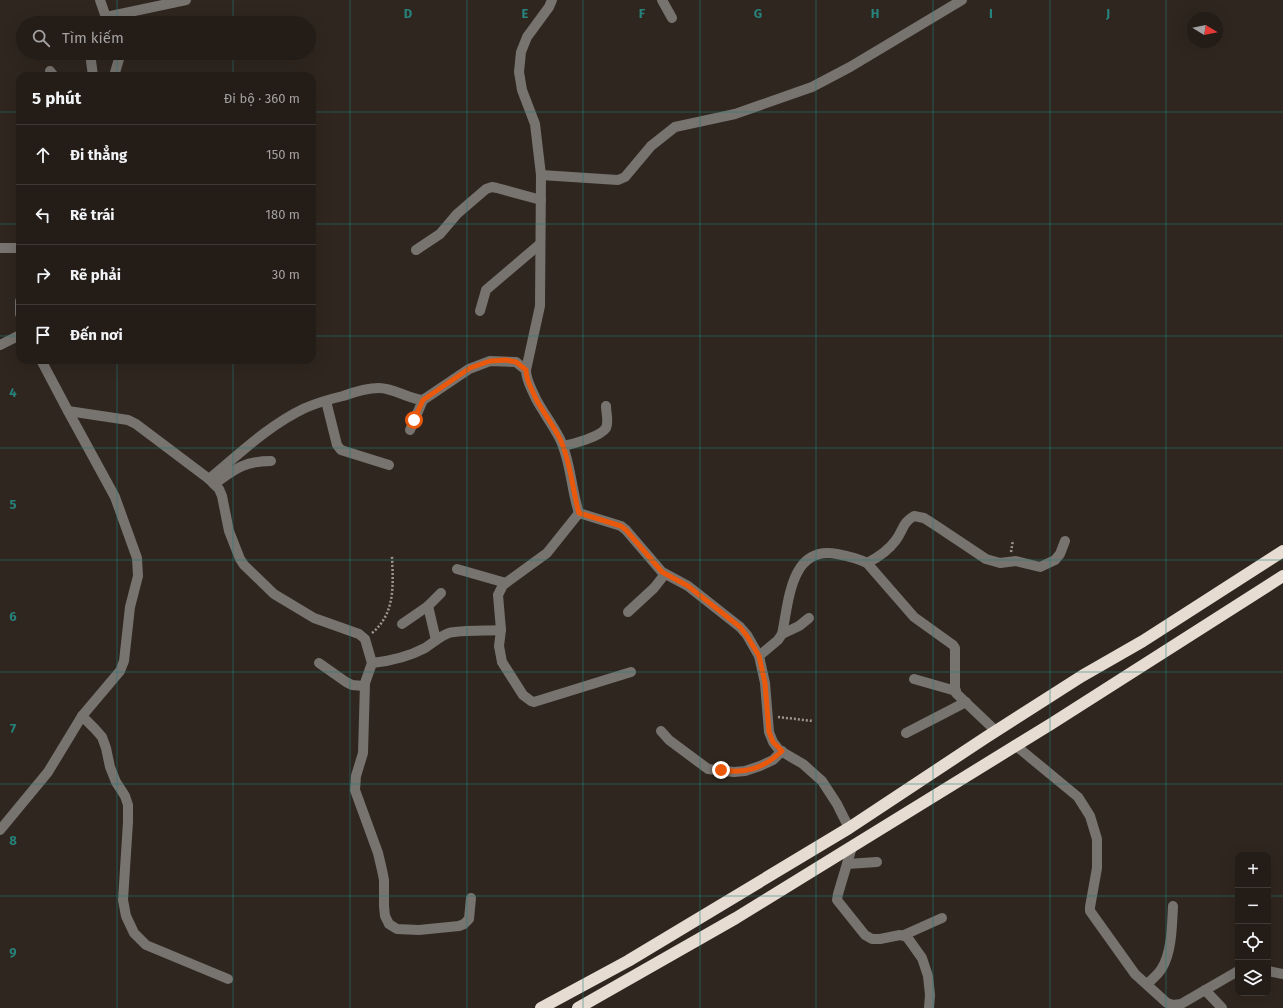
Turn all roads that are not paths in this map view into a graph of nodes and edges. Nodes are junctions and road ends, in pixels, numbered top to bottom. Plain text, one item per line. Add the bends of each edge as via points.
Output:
1 (100, 0) edge
2 (186, 0) edge
3 (552, 0) edge
4 (662, 0) edge
5 (962, 0) edge
6 (106, 16) edge
7 (123, 16) edge
8 (672, 18) dead end
9 (91, 60) edge
10 (119, 60) edge
11 (92, 72) edge
12 (115, 72) edge
13 (541, 174) junction
14 (540, 200) junction
15 (540, 244) junction
16 (0, 248) edge
17 (16, 248) edge
18 (416, 250) dead end
19 (480, 311) dead end
20 (16, 337) edge
21 (0, 345) edge
22 (43, 364) edge
23 (526, 370) junction
24 (423, 400) junction
25 (326, 401) junction
26 (606, 406) dead end
27 (68, 411) junction
28 (410, 430) dead end
29 (563, 446) junction
30 (271, 461) dead end
31 (389, 465) dead end
32 (212, 482) junction
33 (579, 513) junction
34 (1065, 540) dead end
35 (1283, 551) edge
36 (867, 563) junction
37 (457, 569) dead end
38 (666, 574) junction
39 (1283, 576) edge
40 (506, 583) junction
41 (441, 593) dead end
42 (428, 606) junction
43 (628, 612) dead end
44 (809, 618) dead end
45 (402, 624) dead end
46 (501, 630) junction
47 (782, 634) junction
48 (436, 640) junction
49 (759, 656) junction
50 (319, 663) dead end
51 (372, 663) junction
52 (631, 672) dead end
53 (914, 679) dead end
54 (364, 686) junction
55 (956, 691) junction
56 (966, 702) junction
57 (82, 716) junction
58 (661, 731) dead end
59 (996, 731) junction
60 (906, 733) dead end
61 (1015, 745) junction
62 (782, 751) junction
63 (849, 828) junction
64 (0, 830) edge
65 (852, 847) junction
66 (877, 862) dead end
67 (847, 864) junction
68 (471, 898) dead end
69 (1173, 906) dead end
70 (942, 918) dead end
71 (904, 935) junction
72 (1271, 972) edge
73 (1235, 973) edge
74 (1283, 974) edge
75 (228, 979) dead end
76 (1147, 984) junction
77 (1205, 990) junction
78 (541, 1008) edge
79 (578, 1008) edge
80 (929, 1008) edge
81 (1222, 1008) edge

1 - 6 street
2 - 7 street
3 - 13 street via 527,37 521,52 519,72 522,90 535,124
4 - 8 street
5 - 13 street via 812,87 735,114 675,127 651,146 625,177 618,180
9 - 11 street
10 - 12 street
13 - 14 street
14 - 15 street
14 - 18 street via 497,188 486,189 457,214 440,234
15 - 19 street via 486,290
15 - 23 street via 539,311
16 - 17 street
20 - 21 street
22 - 27 street
23 - 24 street via 516,362 490,361 470,368
23 - 29 street via 526,378
24 - 25 street via 415,400 380,388
24 - 28 street
25 - 31 street via 337,445 341,450
25 - 32 street via 294,414 262,435
26 - 29 street via 607,424 601,432
27 - 32 street via 128,420
27 - 57 street via 115,497 137,558 138,576 130,607 124,661 120,671
29 - 33 street
30 - 32 street via 244,464
32 - 51 street via 222,496 229,532 244,565 274,594 314,618 359,634 365,640
33 - 38 street via 621,526 656,567
33 - 40 street via 547,553
34 - 36 street via 1060,554 1040,567 1016,561 1000,563 986,560 924,518 914,516 905,523 886,552
35 - 59 highway
36 - 47 street via 859,558 828,553 813,556 800,566 792,581
36 - 55 street via 914,617 953,644
37 - 40 street
38 - 43 street
38 - 49 street via 688,586 740,627
39 - 61 highway
40 - 46 street via 498,595
41 - 42 street
42 - 45 street
42 - 48 street
44 - 47 street
46 - 48 street via 451,633
46 - 52 street via 499,646 502,662 523,696 534,702
47 - 49 street
48 - 51 street via 408,656
49 - 62 street via 765,683 769,732 773,742
50 - 54 street via 346,682
51 - 54 street
53 - 55 street
54 - 68 street via 363,753 355,790 378,853 384,880 384,906 389,924 397,929 419,930 459,926 469,919
55 - 56 street
56 - 59 street
56 - 60 street
57 - 64 street via 53,766
57 - 75 street via 102,737 110,767 128,805 123,900 126,916 134,933 146,945
58 - 62 street via 708,769 745,771 773,760
59 - 63 highway
61 - 65 highway
61 - 76 street via 1078,798 1090,816 1097,839 1097,868 1090,911 1135,974
62 - 63 street via 803,764 822,781
63 - 78 highway via 628,961
65 - 67 street
65 - 79 highway via 736,918
66 - 67 street
67 - 71 street via 838,894 839,904 865,935 880,939
69 - 76 street via 1172,926 1163,967
70 - 71 street
71 - 80 street via 922,958 928,976
72 - 74 street
73 - 77 street
76 - 77 street via 1167,1003 1173,1005 1181,1004
77 - 81 street

